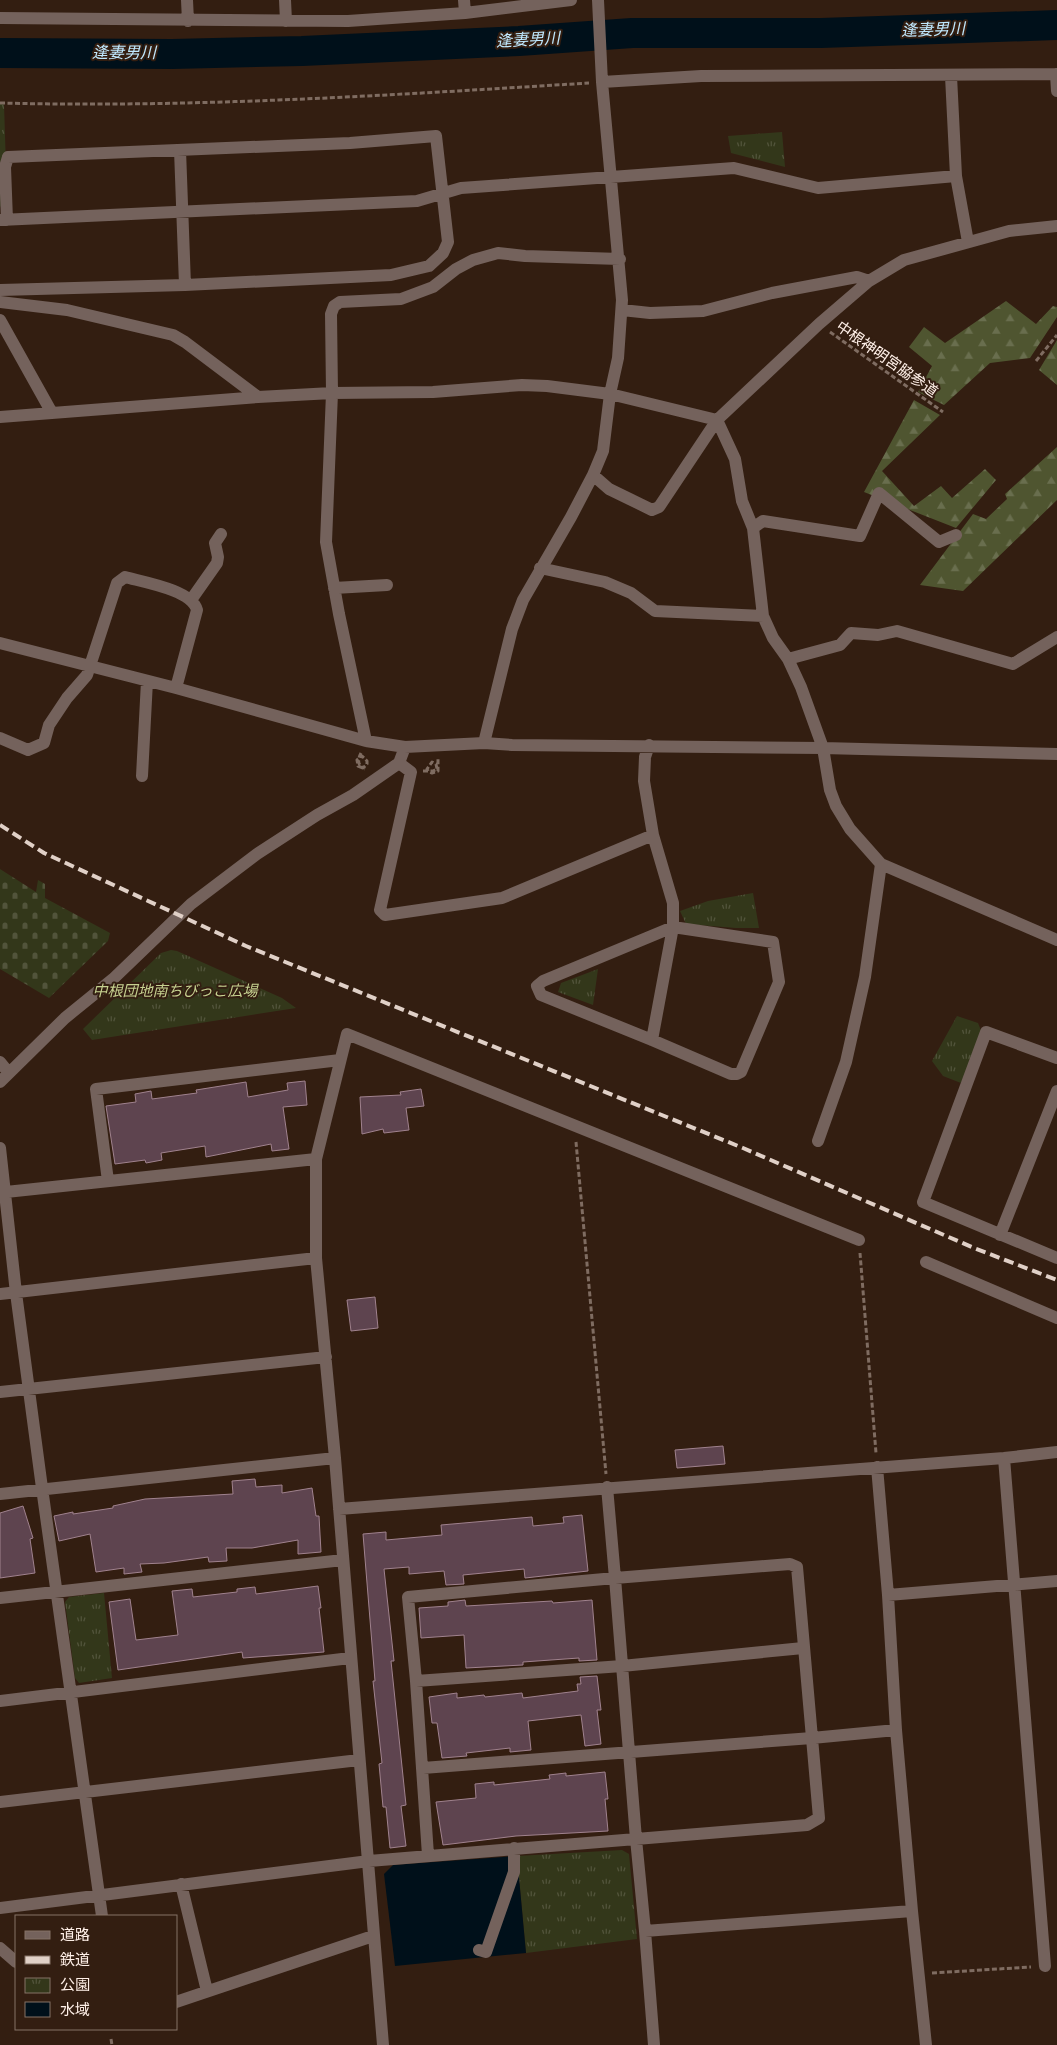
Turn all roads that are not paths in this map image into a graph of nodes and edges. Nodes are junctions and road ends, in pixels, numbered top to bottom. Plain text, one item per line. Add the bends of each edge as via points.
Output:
1 (187, 0) edge
2 (285, 0) edge
3 (571, 0) edge
4 (598, 3) edge
5 (465, 6) edge
6 (0, 18) edge
7 (188, 21) junction
8 (286, 21) junction
9 (1057, 74) edge
10 (951, 76) junction
11 (602, 78) junction
12 (1057, 91) edge
13 (180, 150) junction
14 (956, 176) junction
15 (612, 178) junction
16 (441, 193) junction
17 (182, 212) junction
18 (3, 220) edge
19 (1057, 226) edge
20 (968, 242) junction
21 (620, 259) junction
22 (869, 282) junction
23 (185, 286) junction
24 (0, 290) edge
25 (0, 302) edge
26 (622, 310) junction
27 (0, 320) edge
28 (332, 393) junction
29 (610, 394) junction
30 (258, 397) junction
31 (52, 413) junction
32 (0, 417) edge
33 (717, 420) junction
34 (593, 475) junction
35 (753, 528) junction
36 (221, 534) dead end
37 (956, 535) dead end
38 (540, 568) junction
39 (387, 585) dead end
40 (334, 588) junction
41 (191, 600) junction
42 (763, 616) junction
43 (1057, 636) edge
44 (0, 643) edge
45 (788, 659) junction
46 (91, 667) junction
47 (146, 681) junction
48 (176, 688) junction
49 (0, 738) edge
50 (484, 743) junction
51 (365, 745) junction
52 (405, 746) junction
53 (649, 746) junction
54 (823, 748) junction
55 (1057, 754) edge
56 (399, 763) junction
57 (142, 776) dead end
58 (653, 836) junction
59 (881, 864) junction
60 (673, 927) junction
61 (1057, 940) edge
62 (652, 1040) junction
63 (1057, 1058) edge
64 (340, 1060) junction
65 (0, 1062) edge
66 (9, 1073) junction
67 (0, 1082) edge
68 (1057, 1091) edge
69 (818, 1141) dead end
70 (0, 1148) edge
71 (316, 1160) junction
72 (108, 1181) junction
73 (6, 1192) junction
74 (1000, 1234) junction
75 (859, 1240) road end
76 (316, 1258) junction
77 (1057, 1258) edge
78 (926, 1262) dead end
79 (16, 1293) junction
80 (0, 1294) edge
81 (1057, 1318) edge
82 (326, 1357) junction
83 (30, 1390) junction
84 (0, 1392) edge
85 (1057, 1452) edge
86 (335, 1458) junction
87 (1004, 1458) junction
88 (877, 1466) junction
89 (607, 1487) junction
90 (42, 1488) junction
91 (0, 1494) edge
92 (340, 1509) junction
93 (343, 1560) junction
94 (615, 1578) junction
95 (1057, 1581) edge
96 (1015, 1584) junction
97 (56, 1592) junction
98 (888, 1596) junction
99 (0, 1598) edge
100 (803, 1648) junction
101 (350, 1658) junction
102 (622, 1666) junction
103 (416, 1681) junction
104 (70, 1692) junction
105 (0, 1701) edge
106 (896, 1730) junction
107 (812, 1738) junction
108 (630, 1752) junction
109 (358, 1760) junction
110 (423, 1768) junction
111 (83, 1792) junction
112 (0, 1802) edge
113 (636, 1839) junction
114 (514, 1848) junction
115 (428, 1856) junction
116 (368, 1861) junction
117 (181, 1884) junction
118 (99, 1894) junction
119 (0, 1908) edge
120 (912, 1911) junction
121 (102, 1915) edge
122 (646, 1931) junction
123 (373, 1936) junction
124 (0, 1948) edge
125 (479, 1950) dead end
126 (15, 1961) edge
127 (1045, 1966) road end
128 (207, 1992) junction
129 (178, 2001) edge
130 (383, 2045) edge
131 (654, 2045) edge
132 (926, 2045) edge

1 - 7 street
2 - 8 street
3 - 5 street
4 - 11 street
5 - 8 street via 348,21
6 - 7 street
7 - 8 street
9 - 10 street
9 - 12 street
10 - 11 street
10 - 14 street
11 - 15 street
13 - 16 street via 436,136
13 - 17 street
13 - 18 street via 8,156
14 - 15 street via 818,188 734,168
14 - 20 street
15 - 16 street via 461,188
15 - 21 street
16 - 17 street via 417,201
16 - 23 street via 448,242 443,253 429,266 391,275
17 - 18 street
17 - 23 street
19 - 20 street via 1009,231
20 - 22 street via 904,260
21 - 26 street
21 - 28 street via 498,253 473,260 433,287 401,299 340,302 331,314
22 - 26 street via 857,277 772,293 704,311 650,313
22 - 33 street via 819,324
23 - 24 street
25 - 30 street via 67,310 173,335
26 - 29 street via 618,358
27 - 31 street
28 - 29 street via 433,392 522,385
28 - 30 street
28 - 40 street via 326,542
29 - 33 street
29 - 34 street via 603,451
30 - 31 street
31 - 32 street
33 - 34 street via 658,507 652,510 609,488
33 - 35 street via 735,459 742,501
34 - 38 street
35 - 37 street via 763,521 860,536 879,493 939,542
35 - 42 street
36 - 41 street via 216,543 217,562
38 - 42 street via 605,582 631,593 655,610
38 - 50 street via 512,630
39 - 40 street
40 - 51 street
41 - 46 street via 176,592 125,577 120,579
41 - 48 street via 197,610
42 - 45 street
43 - 45 street via 1012,664 897,631 878,635 851,633 840,645
44 - 46 street
45 - 54 street
46 - 47 street
46 - 49 street via 49,725 44,743 28,750
47 - 48 street
47 - 57 street
48 - 51 street
50 - 52 street
50 - 53 street
51 - 52 street
52 - 56 street
53 - 54 street
53 - 58 street via 644,781
54 - 55 street
54 - 59 street via 836,806 850,829
56 - 58 street via 410,772 409,783 380,910 385,916 502,898
56 - 66 street via 221,880 191,904 113,979 65,1018
58 - 60 street via 673,903
59 - 61 street
59 - 69 street via 865,977 846,1062
60 - 62 street
60 - 62 street via 537,986 541,995
60 - 62 street via 774,942 779,982 741,1072 737,1074
63 - 74 street via 986,1032 923,1202
64 - 71 street
64 - 72 street via 96,1089
64 - 75 street via 348,1034
65 - 66 street
66 - 67 street
68 - 74 street
70 - 73 street
71 - 72 street
71 - 76 street
72 - 73 street
73 - 79 street
74 - 77 street
76 - 79 street
76 - 82 street
78 - 81 street
79 - 80 street
79 - 83 street
82 - 83 street
82 - 86 street
83 - 84 street
83 - 90 street
85 - 87 street
86 - 90 street
86 - 92 street
87 - 88 street
87 - 96 street
88 - 89 street
88 - 98 street
89 - 92 street
89 - 94 street
90 - 91 street
90 - 97 street
92 - 93 street
93 - 97 street
93 - 101 street
94 - 100 street via 790,1564 798,1567
94 - 102 street
94 - 103 street via 408,1597
95 - 96 street
96 - 98 street
96 - 127 street
97 - 99 street
97 - 104 street
98 - 106 street
100 - 102 street
100 - 107 street
101 - 104 street
101 - 109 street
102 - 103 street
102 - 108 street
103 - 110 street
104 - 105 street
104 - 111 street
106 - 107 street
106 - 120 street
107 - 108 street
107 - 113 street via 818,1818 807,1825
108 - 110 street
108 - 113 street
109 - 111 street
109 - 116 street
110 - 115 street
111 - 112 street
111 - 118 street
113 - 114 street
113 - 122 street
114 - 115 street
114 - 125 street via 514,1872 486,1952
115 - 116 street
116 - 117 street
116 - 123 street
117 - 118 street
117 - 128 street
118 - 119 street
118 - 121 street
120 - 122 street
120 - 132 street
122 - 131 street
123 - 128 street
123 - 130 street
124 - 126 street
128 - 129 street

